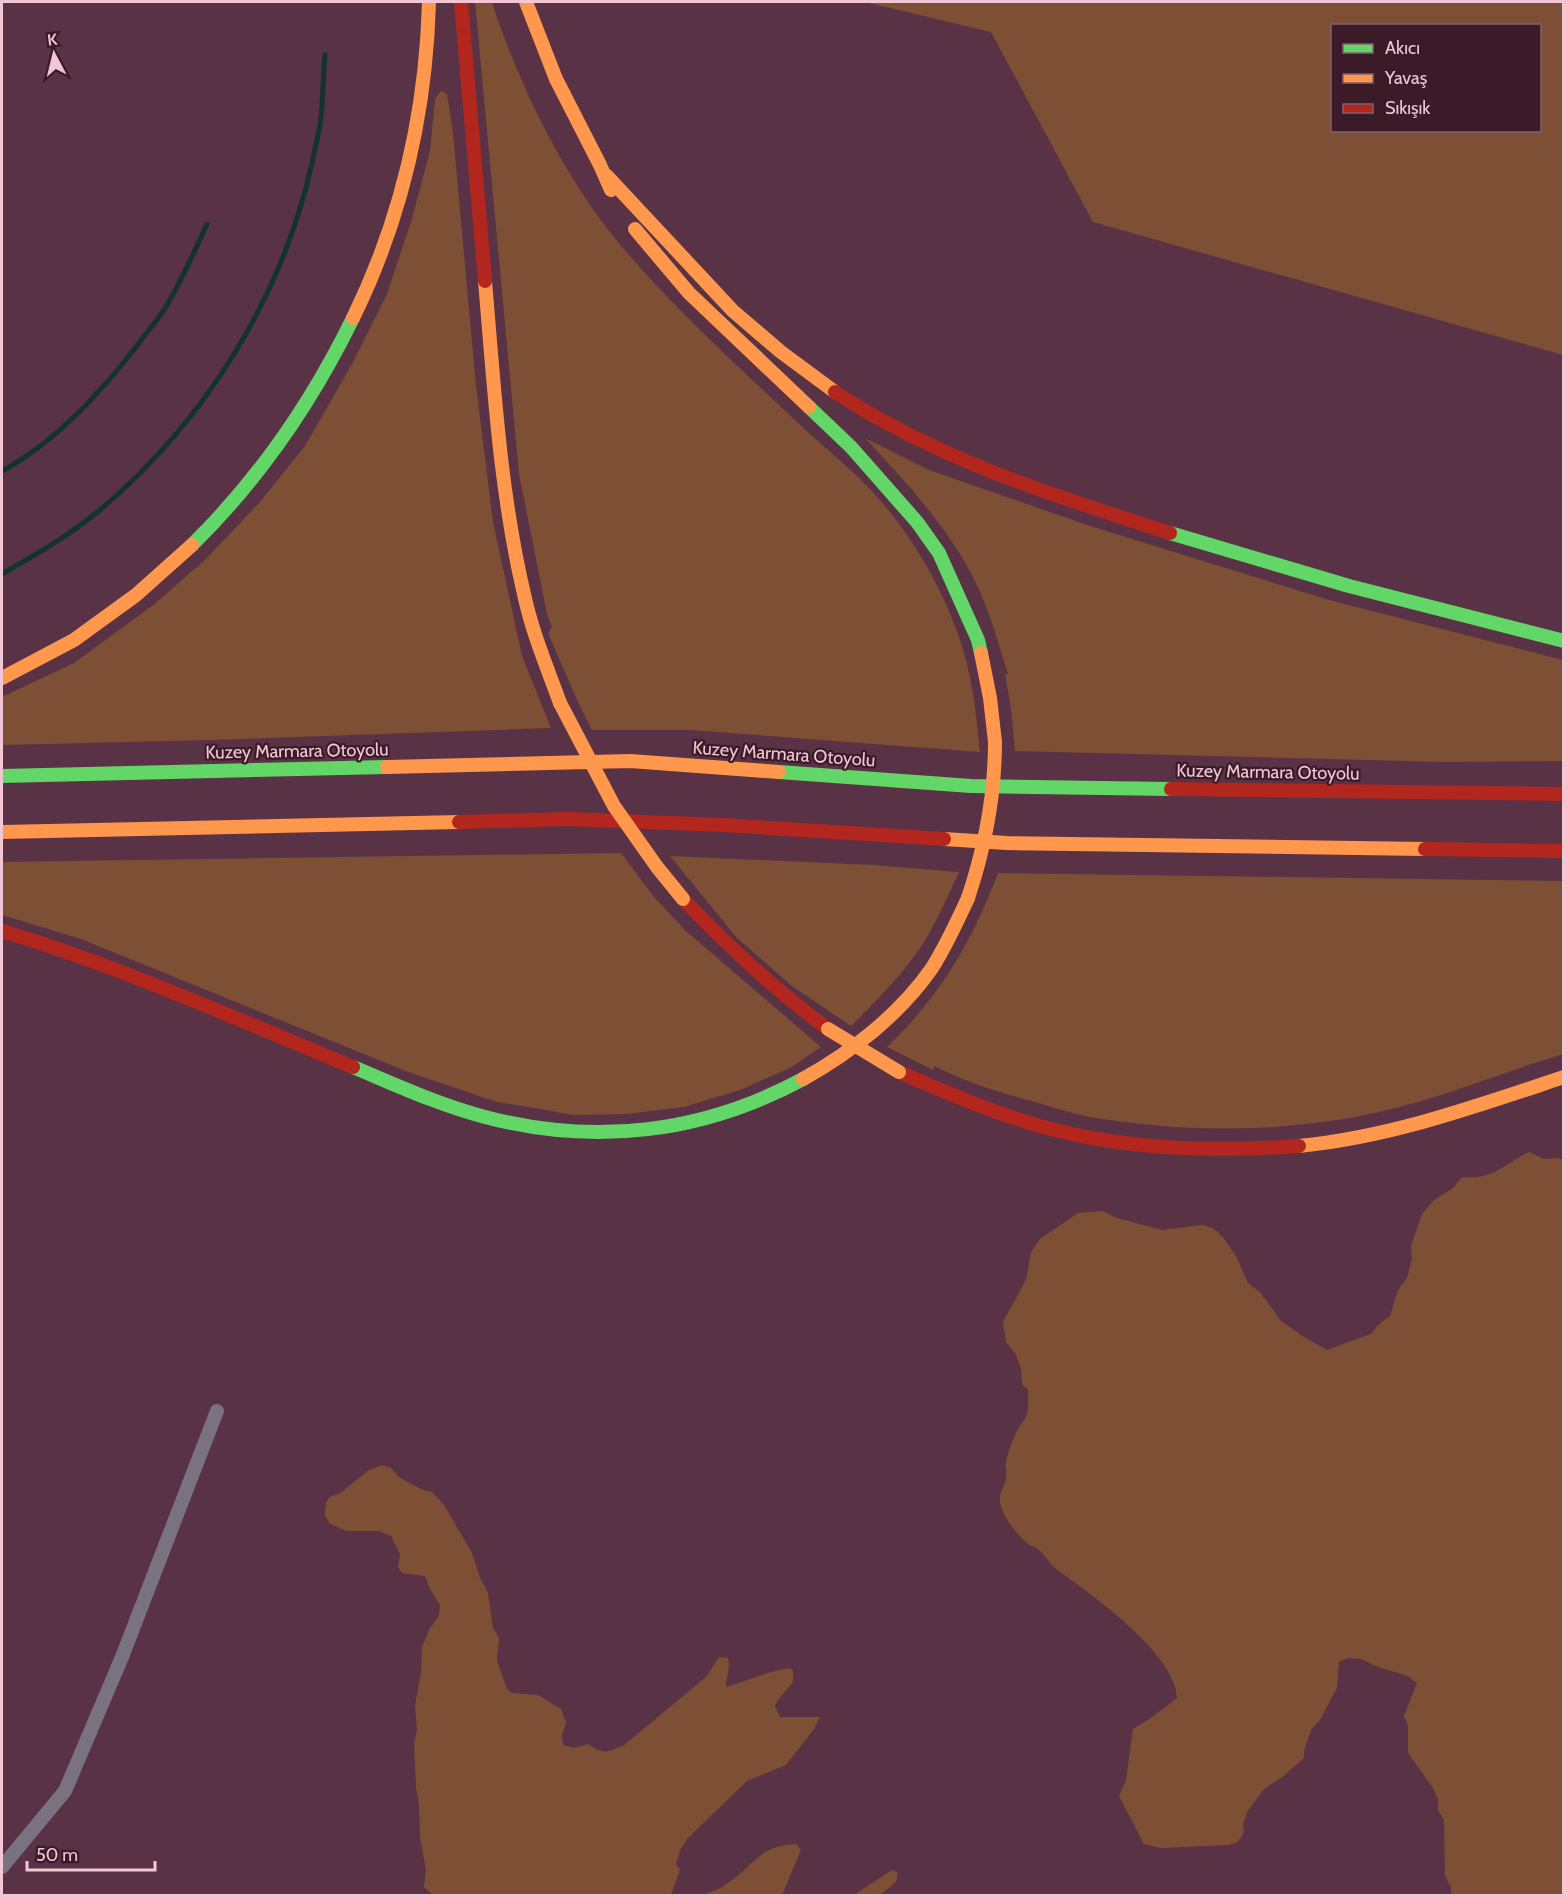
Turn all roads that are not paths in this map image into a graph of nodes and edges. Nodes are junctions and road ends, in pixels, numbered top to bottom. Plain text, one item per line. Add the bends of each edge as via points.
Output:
1 (429, 2) edge
2 (461, 2) edge
3 (526, 2) edge
4 (607, 176) junction
5 (1563, 641) edge
6 (2, 678) edge
7 (2, 776) edge
8 (1563, 794) edge
9 (2, 832) edge
10 (1563, 851) edge
11 (2, 932) edge
12 (1563, 1077) edge
13 (217, 1411) dead end
14 (2, 1867) edge

1 - 6 highway via 423,89 402,189 374,274 324,377 259,472 223,514 155,579 73,641
2 - 12 highway, bridge via 508,511 536,638 560,703 614,806 683,899 733,951 828,1029 898,1072 1034,1125 1125,1143 1239,1149 1332,1142 1430,1121
3 - 4 highway via 548,62
4 - 5 highway via 722,300 787,358 856,406 925,442 977,467 1184,537 1437,610
4 - 11 highway, bridge via 624,216 689,293 851,447 917,522 939,553 978,640 995,742 989,828 968,897 951,934 916,988 866,1035 788,1089 694,1122 644,1131 586,1133 530,1128 459,1109 111,968
7 - 8 highway, Kuzey Marmara Otoyolu via 630,761 971,786
9 - 10 highway via 567,819 1007,843
13 - 14 street via 122,1657 65,1791

